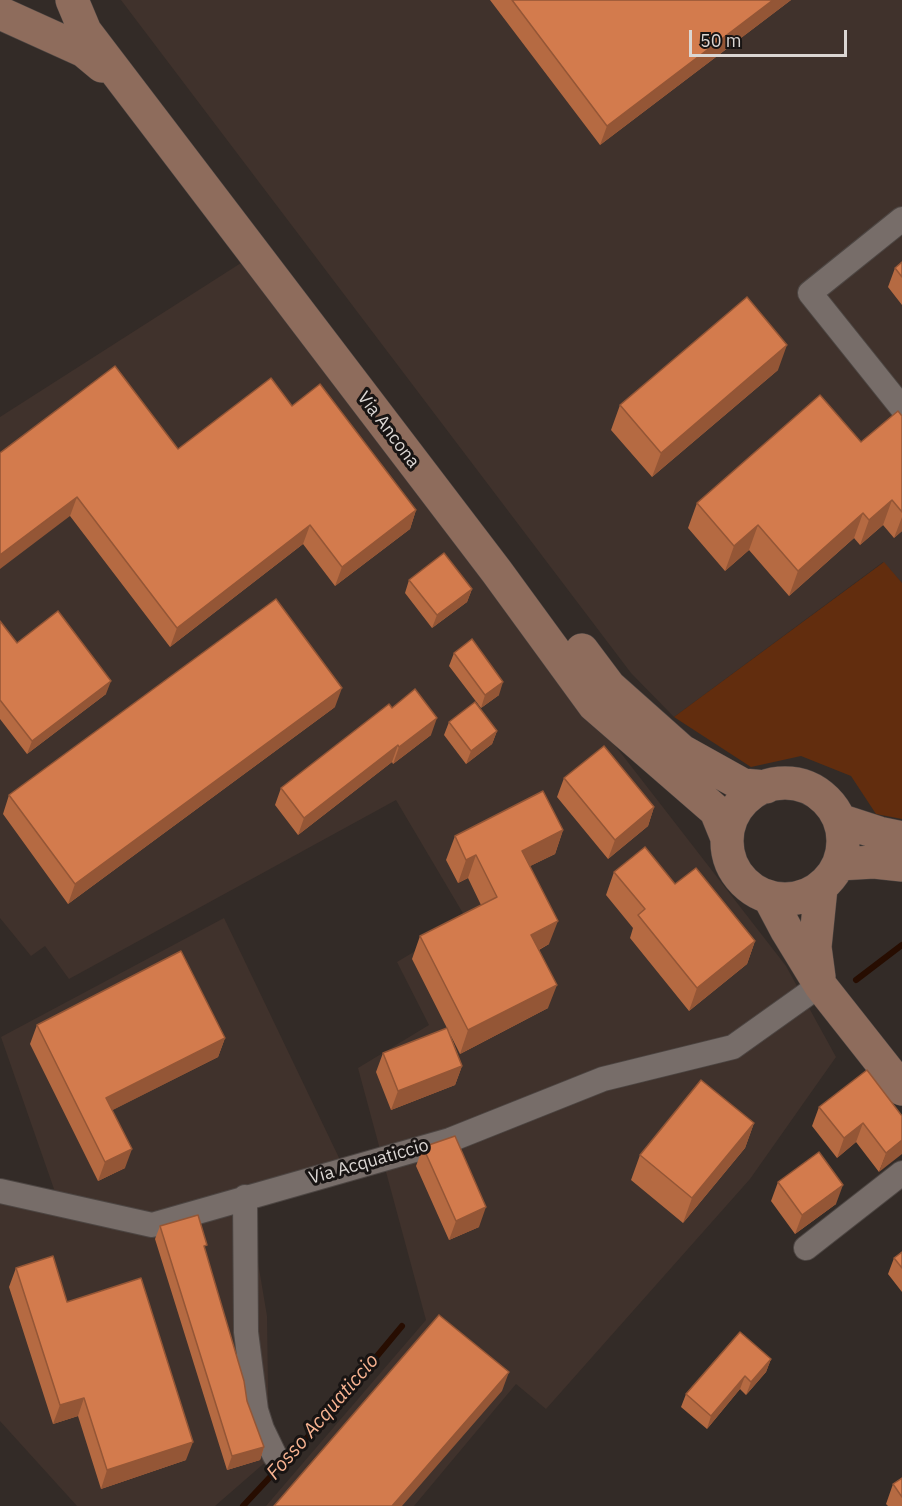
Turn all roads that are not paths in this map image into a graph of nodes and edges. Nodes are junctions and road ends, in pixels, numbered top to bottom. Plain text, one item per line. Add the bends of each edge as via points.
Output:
1 (72, 0) edge
2 (96, 0) edge
3 (0, 13) edge
4 (124, 84) junction
5 (902, 219) edge
6 (902, 408) edge
7 (766, 787) junction
8 (839, 820) junction
9 (727, 838) junction
10 (902, 838) edge
11 (902, 865) edge
12 (830, 876) junction
13 (769, 897) junction
14 (820, 985) junction
15 (902, 1089) edge
16 (902, 1173) edge
17 (0, 1175) edge
18 (0, 1191) edge
19 (245, 1197) junction
20 (47, 1202) junction
21 (806, 1248) dead end
22 (275, 1456) dead end

1 - 4 main road, Via Ancona via 85,31
2 - 7 main road, Via Ancona via 107,24 609,686 682,751 743,785
3 - 4 main road via 84,51
4 - 9 main road, Via Ancona via 594,705 716,811
5 - 6 street via 810,293
7 - 8 main road via 791,783 809,788 825,799
7 - 9 main road via 754,792 735,812
8 - 10 main road
8 - 12 main road via 843,849
9 - 13 main road via 731,863 738,875
11 - 12 main road via 874,862
12 - 13 main road via 796,898
12 - 14 main road via 815,947
13 - 14 main road
14 - 15 main road
14 - 19 street, Via Acquaticcio via 733,1047 603,1079 450,1140
16 - 21 street
17 - 20 street
18 - 20 street, Via Acquaticcio
19 - 20 street, Via Acquaticcio via 152,1225
19 - 22 street via 246,1332 256,1410

